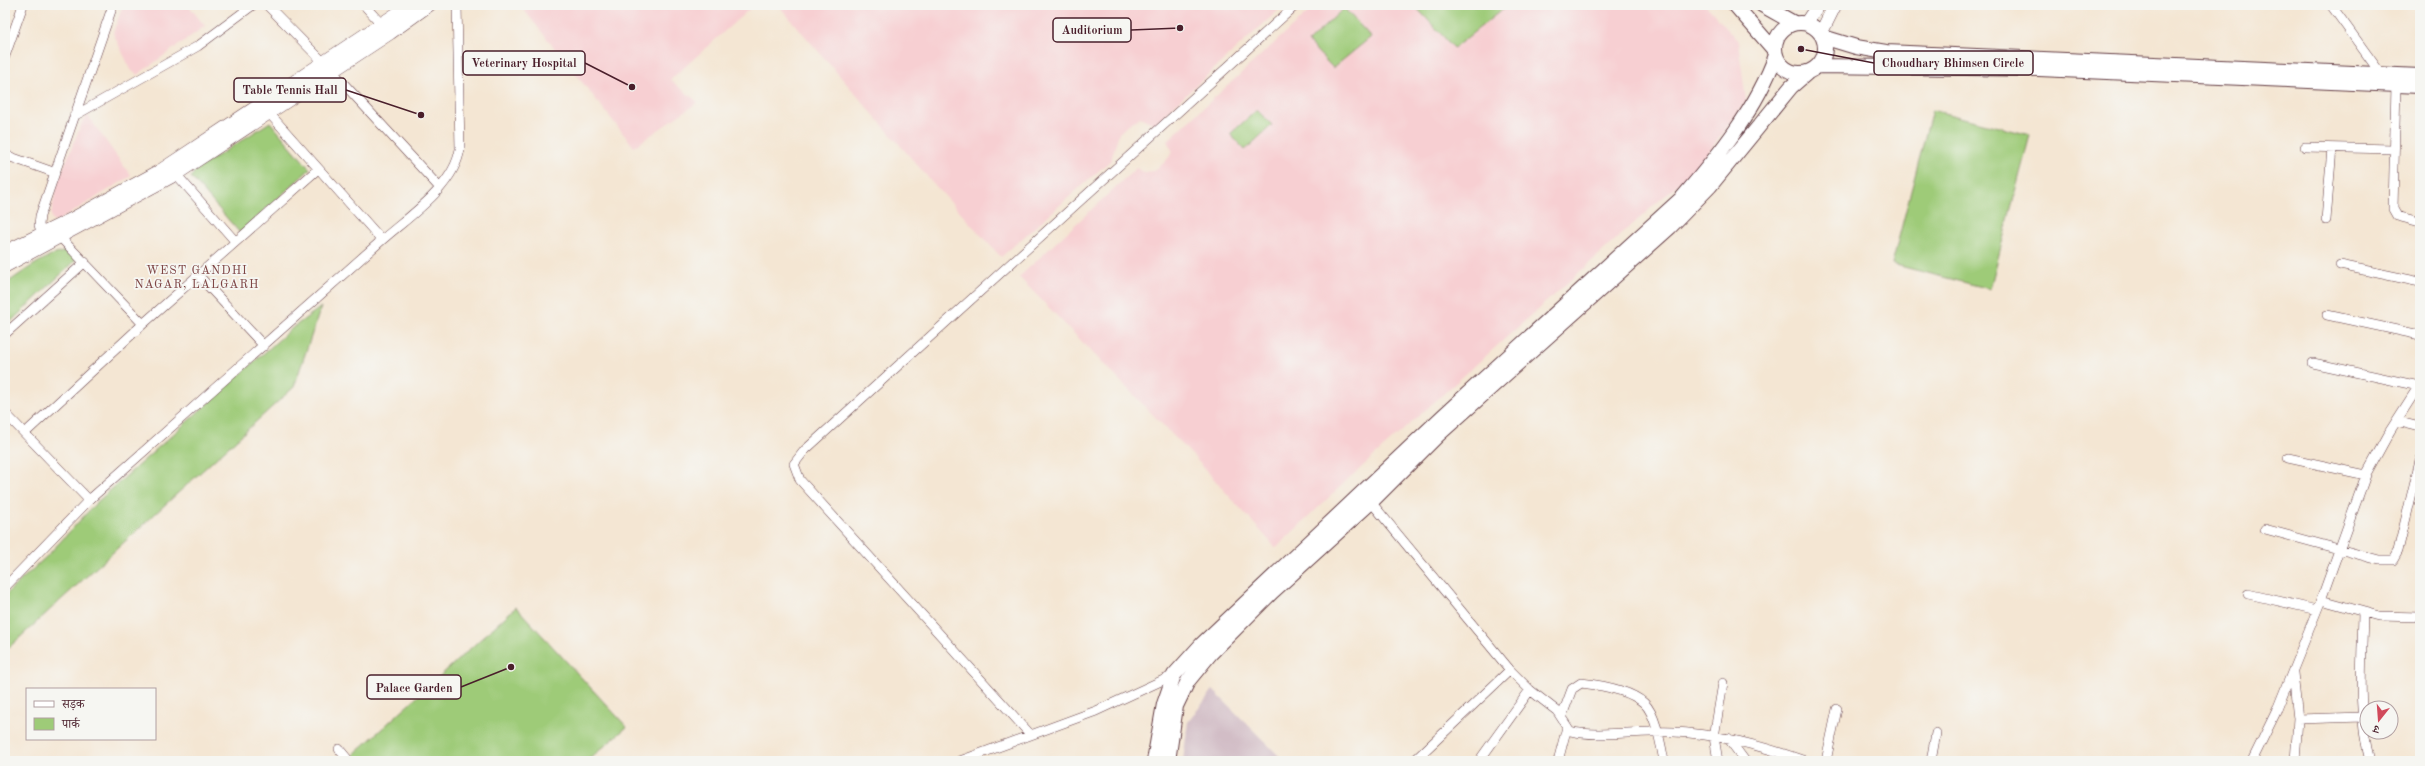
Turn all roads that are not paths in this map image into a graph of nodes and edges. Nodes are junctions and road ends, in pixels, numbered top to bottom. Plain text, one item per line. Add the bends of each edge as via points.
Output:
1 (23, 5) edge
2 (113, 5) edge
3 (253, 5) edge
4 (267, 5) edge
5 (364, 5) edge
6 (410, 5) edge
7 (429, 5) edge
8 (457, 5) edge
9 (1296, 5) edge
10 (1735, 5) edge
11 (1762, 5) edge
12 (1818, 5) edge
13 (1835, 5) edge
14 (2331, 5) edge
15 (1800, 23) junction
16 (386, 29) junction
17 (1822, 35) junction
18 (1775, 53) junction
19 (5, 56) edge
20 (328, 67) junction
21 (1813, 70) junction
22 (2381, 74) junction
23 (2420, 76) edge
24 (2396, 85) junction
25 (2420, 86) edge
26 (269, 113) junction
27 (74, 116) junction
28 (2304, 147) dead end
29 (2332, 148) junction
30 (2394, 149) junction
31 (5, 155) edge
32 (318, 169) junction
33 (53, 172) junction
34 (176, 174) junction
35 (440, 188) junction
36 (2326, 220) dead end
37 (2420, 222) edge
38 (61, 238) junction
39 (44, 239) junction
40 (382, 240) junction
41 (235, 241) junction
42 (8, 247) edge
43 (29, 253) junction
44 (85, 262) junction
45 (2340, 265) dead end
46 (5, 266) edge
47 (198, 275) junction
48 (2420, 282) edge
49 (2327, 315) dead end
50 (143, 324) junction
51 (5, 334) edge
52 (2420, 335) edge
53 (264, 346) junction
54 (2313, 363) dead end
55 (2419, 385) edge
56 (5, 412) edge
57 (2396, 421) junction
58 (2420, 427) edge
59 (25, 433) junction
60 (2288, 458) dead end
61 (2420, 460) edge
62 (2366, 475) junction
63 (89, 500) junction
64 (1371, 502) junction
65 (2265, 529) dead end
66 (2340, 549) junction
67 (5, 587) edge
68 (2248, 594) dead end
69 (2321, 600) junction
70 (2317, 610) junction
71 (2363, 613) junction
72 (2420, 617) edge
73 (1510, 670) junction
74 (2293, 672) junction
75 (1174, 675) junction
76 (1723, 683) dead end
77 (1530, 690) junction
78 (2363, 700) edge
79 (1837, 709) dead end
80 (1562, 716) junction
81 (2359, 717) edge
82 (2298, 719) junction
83 (1566, 727) junction
84 (1658, 731) junction
85 (1936, 733) dead end
86 (1030, 734) junction
87 (1714, 737) junction
88 (1728, 738) junction
89 (2367, 740) edge
90 (339, 749) dead end
91 (349, 761) edge
92 (960, 761) edge
93 (1154, 761) edge
94 (1168, 761) edge
95 (1414, 761) edge
96 (1479, 761) edge
97 (1558, 761) edge
98 (1664, 761) edge
99 (1718, 761) edge
100 (1745, 761) edge
101 (1805, 761) edge
102 (1826, 761) edge
103 (1931, 761) edge
104 (2252, 761) edge
105 (2295, 761) edge
106 (2370, 761) edge

1 - 19 street
2 - 27 street
3 - 27 street via 198,46
4 - 20 street
5 - 16 street
6 - 16 street
7 - 16 street
8 - 35 street via 460,149 452,174
9 - 86 street via 804,451 794,464 800,480
10 - 18 main road
11 - 15 main road
12 - 15 street
13 - 17 street
14 - 22 street
15 - 17 main road
15 - 18 main road via 1780,32
16 - 20 street
17 - 21 main road via 1825,56
17 - 22 main road via 1856,47 1886,52
18 - 21 main road via 1779,63 1791,72
18 - 75 main road via 1761,91 1711,164 1682,198 1443,416 1202,644
20 - 26 street
20 - 35 street
20 - 39 street via 160,171 74,218
21 - 24 main road via 2040,69
21 - 64 main road via 1791,87 1710,186 1670,227 1438,435
22 - 23 main road
24 - 25 main road
24 - 30 street
26 - 32 street
26 - 34 street
27 - 33 street
28 - 29 street
29 - 30 street
29 - 36 street
30 - 37 street via 2394,214
31 - 33 street
32 - 40 street
32 - 41 street
33 - 39 street via 40,216
34 - 38 street
34 - 41 street
35 - 40 street
38 - 39 street
38 - 44 street
39 - 42 street
39 - 43 street
40 - 53 street
41 - 47 street
42 - 43 street
43 - 46 street
44 - 50 street
44 - 51 street
45 - 48 street
47 - 50 street
47 - 53 street
49 - 52 street
50 - 59 street
53 - 63 street
54 - 55 street
55 - 57 street
56 - 59 street
57 - 58 street
57 - 62 street
59 - 63 street
60 - 62 street
61 - 66 street via 2398,551 2393,560 2379,560
62 - 66 street
63 - 67 street
64 - 73 street
64 - 94 main road via 1272,592 1211,653 1188,681 1176,706
65 - 66 street
66 - 69 street
68 - 70 street
69 - 70 street
69 - 71 street
70 - 74 street
71 - 72 street
71 - 78 street
73 - 77 street
73 - 95 street
74 - 82 street
74 - 104 street
75 - 86 street via 1096,711
75 - 93 main road via 1164,704
76 - 87 street
77 - 80 street
77 - 96 street
79 - 102 street
80 - 83 street
80 - 84 street via 1572,690 1580,683 1589,684 1626,694 1645,704
81 - 82 street
82 - 105 street
83 - 84 street via 1575,732
83 - 97 street
84 - 87 street
84 - 98 street
85 - 103 street
86 - 92 street
87 - 88 street
87 - 99 street
88 - 100 street
88 - 101 street
89 - 106 street
90 - 91 street

